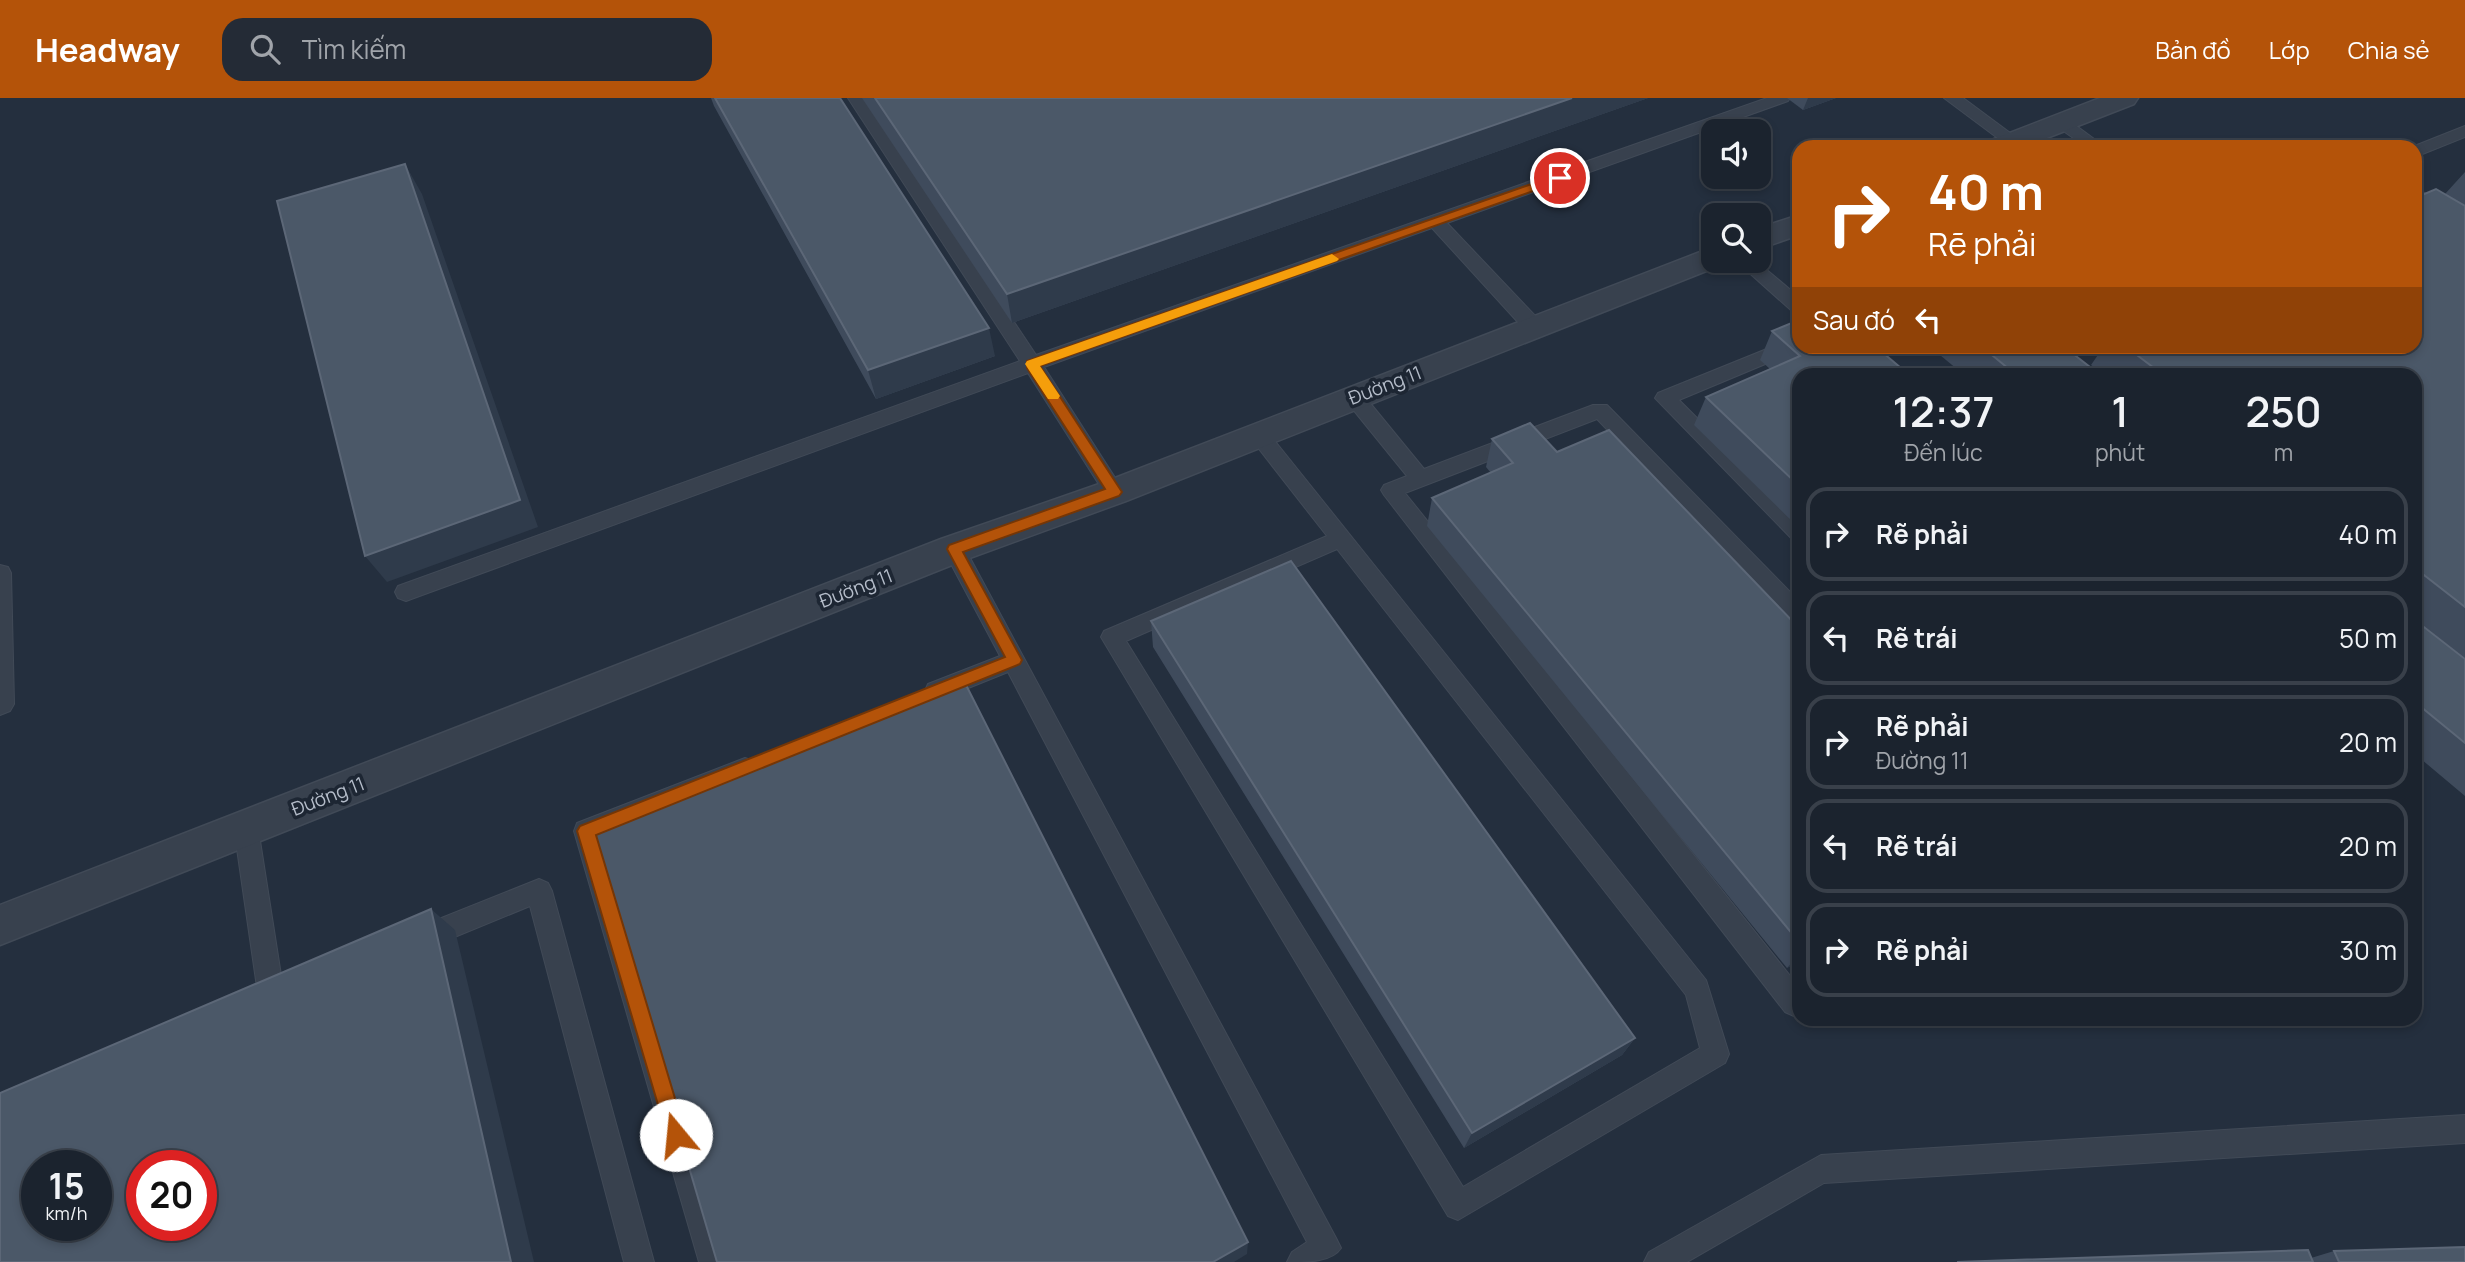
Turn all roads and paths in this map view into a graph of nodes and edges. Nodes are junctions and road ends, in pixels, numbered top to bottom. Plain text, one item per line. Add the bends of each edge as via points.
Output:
1 (856, 98) edge
2 (1782, 98) edge
3 (1952, 98) edge
4 (2124, 98) edge
5 (2061, 122) junction
6 (2465, 131) edge
7 (2001, 140) edge
8 (2016, 140) edge
9 (2087, 140) edge
10 (2422, 149) edge
11 (2422, 197) edge
12 (1436, 222) junction
13 (2465, 223) edge
14 (1792, 227) edge
15 (1771, 234) edge
16 (1701, 262) edge
17 (1759, 273) edge
18 (1792, 301) edge
19 (1534, 327) junction
20 (1792, 345) edge
21 (1031, 364) junction
22 (1354, 397) junction
23 (1259, 435) junction
24 (1421, 479) junction
25 (1114, 492) junction
26 (1792, 526) edge
27 (1340, 539) junction
28 (954, 549) junction
29 (0, 573) edge
30 (406, 592) dead end
31 (1792, 608) edge
32 (1014, 660) junction
33 (911, 701) edge
34 (0, 705) edge
35 (768, 758) edge
36 (246, 828) junction
37 (0, 925) edge
38 (399, 948) edge
39 (297, 990) edge
40 (1792, 1000) edge
41 (272, 1001) junction
42 (247, 1011) edge
43 (2465, 1129) edge
44 (1691, 1254) edge
45 (639, 1262) edge
46 (714, 1262) edge
47 (1302, 1262) edge
48 (1659, 1262) edge

1 - 21 lane
2 - 12 lane
3 - 7 lane
4 - 5 street
5 - 8 street
5 - 9 lane
6 - 10 lane
11 - 13 lane
12 - 19 lane
12 - 21 lane
14 - 15 street
16 - 19 street, Đường 11
17 - 18 lane
19 - 22 street, Đường 11
20 - 26 lane via 1665,398
21 - 25 lane
21 - 30 lane
22 - 23 street, Đường 11
22 - 24 lane
23 - 25 street, Đường 11
23 - 27 lane
24 - 31 lane via 1600,410
24 - 40 lane via 1391,490
25 - 28 street, Đường 11
27 - 27 lane via 1697,989 1715,1054 1458,1206 1112,637
28 - 32 lane
28 - 36 street, Đường 11
29 - 34 lane
32 - 33 lane
32 - 47 lane via 1326,1248
35 - 46 lane via 586,831
36 - 37 street, Đường 11
36 - 41 lane
38 - 45 lane via 539,891
39 - 41 lane
41 - 42 lane
43 - 44 lane via 1821,1169
44 - 48 lane

